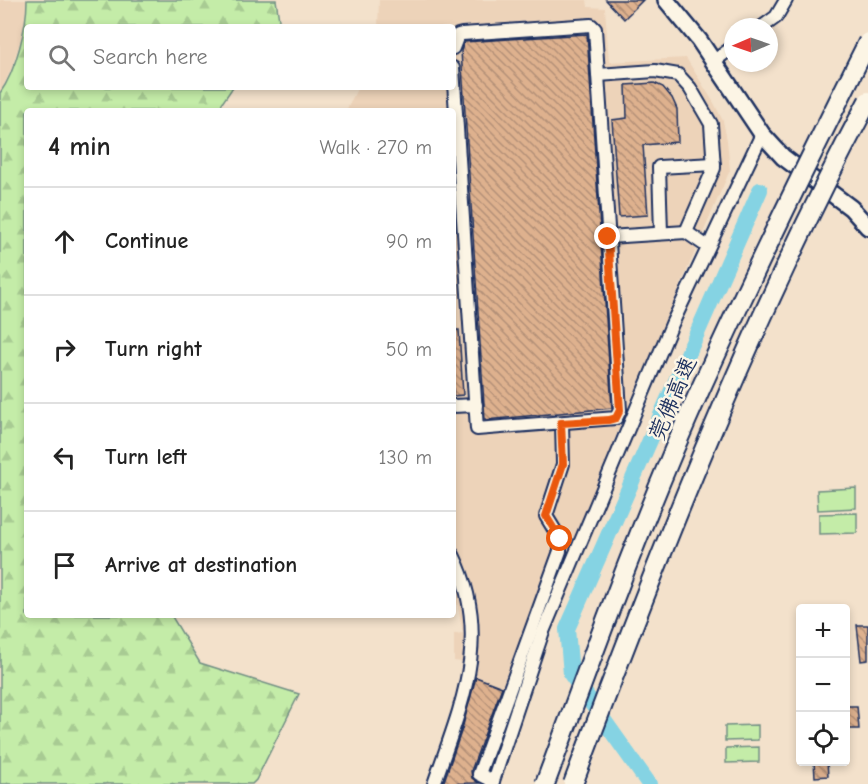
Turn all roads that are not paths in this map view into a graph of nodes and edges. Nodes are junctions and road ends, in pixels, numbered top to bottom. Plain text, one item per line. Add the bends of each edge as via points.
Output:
1 (666, 0) edge
2 (786, 0) edge
3 (775, 18) edge
4 (456, 40) edge
5 (868, 42) edge
6 (724, 54) edge
7 (714, 61) junction
8 (598, 75) junction
9 (454, 90) edge
10 (868, 101) edge
11 (454, 108) edge
12 (762, 134) junction
13 (456, 141) edge
14 (714, 164) junction
15 (868, 227) edge
16 (686, 232) junction
17 (660, 233) junction
18 (608, 237) junction
19 (708, 247) junction
20 (476, 405) junction
21 (456, 406) edge
22 (561, 423) junction
23 (456, 563) edge
24 (493, 782) edge
25 (434, 784) edge
26 (545, 784) edge
27 (573, 784) edge

1 - 7 main road
2 - 3 street
4 - 8 street via 462,34 591,25 595,29
5 - 26 highway, 莞佛高速, bridge via 699,392 621,581
6 - 7 street
7 - 12 main road
8 - 14 street via 655,71 678,75 711,124
8 - 18 street
9 - 11 street
10 - 27 highway, bridge via 781,274 713,426
12 - 15 main road via 783,157 851,208
12 - 19 street
13 - 20 street
14 - 16 street
14 - 17 street via 659,167
16 - 17 street
16 - 19 street
17 - 18 street
18 - 22 street via 620,410 616,418 609,420
19 - 24 street via 542,634
20 - 21 street
20 - 22 street via 477,429
22 - 24 street via 563,464 546,516 560,539 560,551 479,774
23 - 25 street via 464,579 471,618 471,663 466,692

